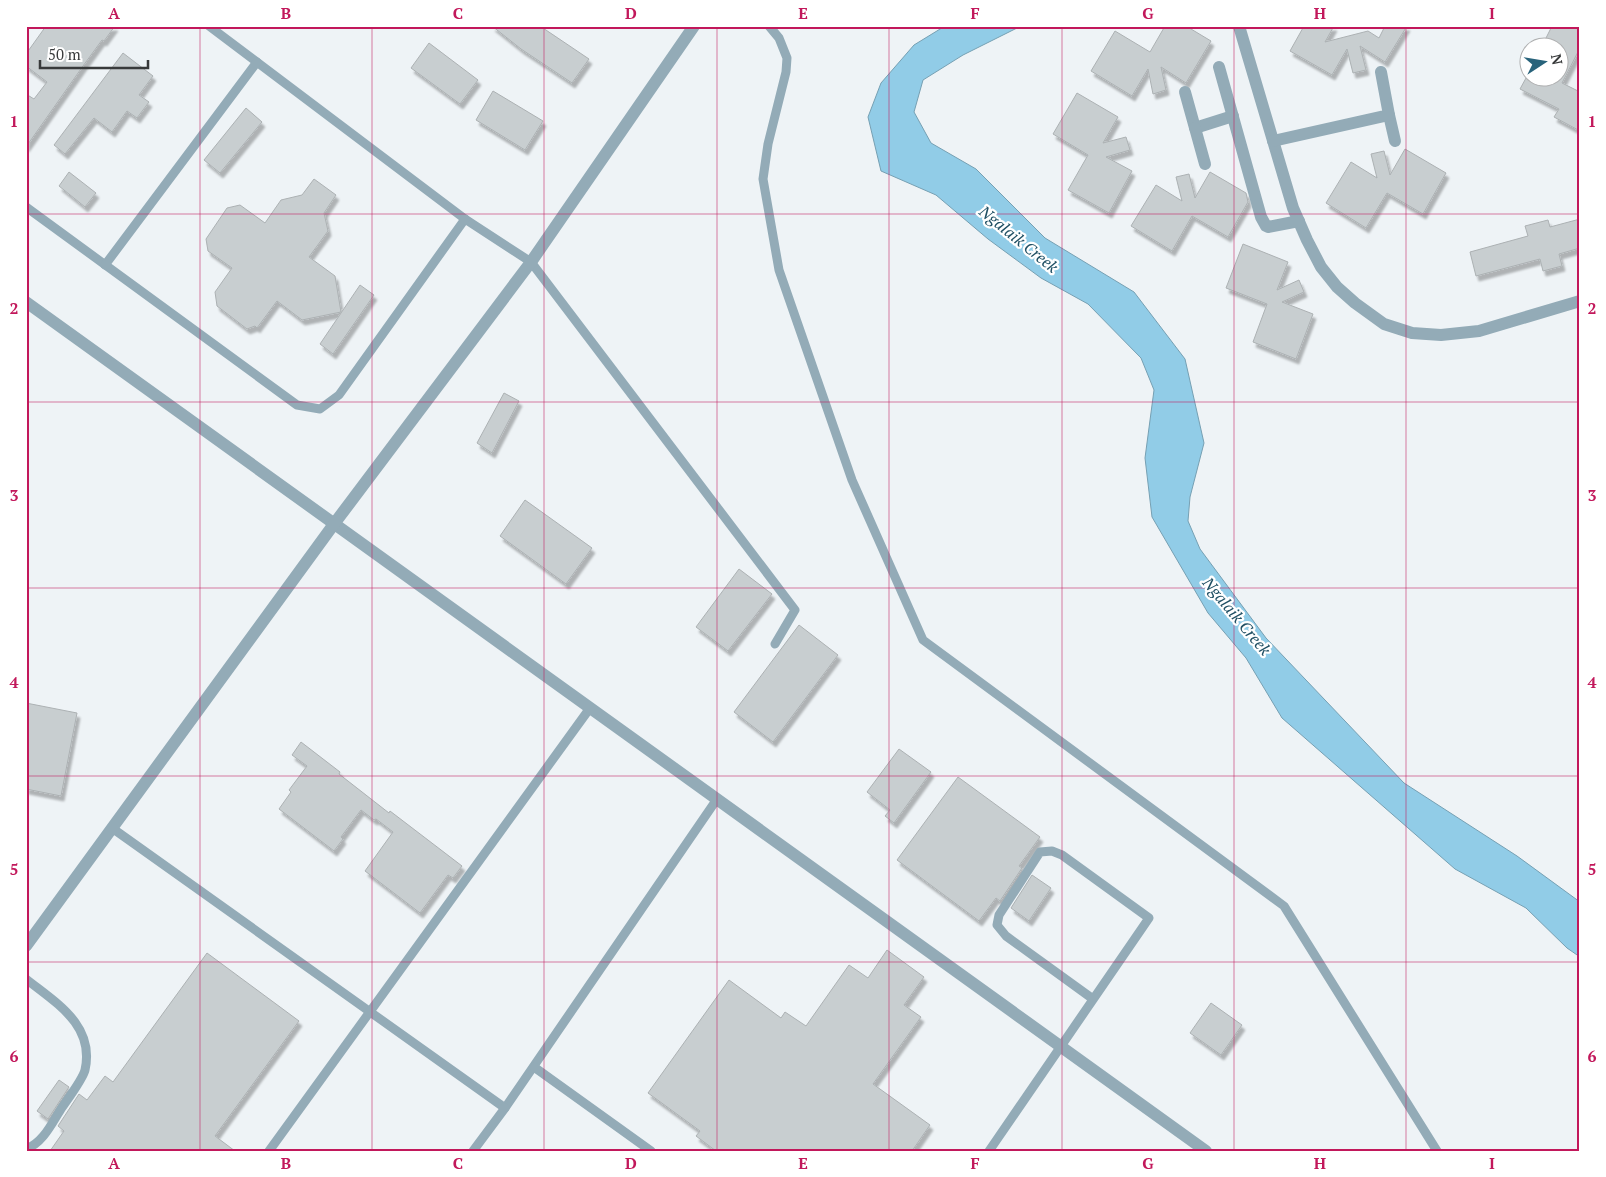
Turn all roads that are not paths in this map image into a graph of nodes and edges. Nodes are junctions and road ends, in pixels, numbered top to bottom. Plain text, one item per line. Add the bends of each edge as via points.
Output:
1 (209, 26) edge
2 (694, 26) edge
3 (769, 26) edge
4 (1238, 26) edge
5 (257, 62) junction
6 (1219, 67) dead end
7 (1382, 72) dead end
8 (1185, 92) dead end
9 (1389, 115) junction
10 (1232, 116) junction
11 (1195, 128) junction
12 (1273, 141) junction
13 (1395, 141) dead end
14 (1204, 164) dead end
15 (26, 207) edge
16 (466, 219) junction
17 (1299, 221) junction
18 (531, 262) junction
19 (105, 264) junction
20 (1580, 301) edge
21 (26, 302) edge
22 (334, 524) junction
23 (775, 644) dead end
24 (590, 708) junction
25 (716, 799) junction
26 (112, 828) junction
27 (26, 946) edge
28 (26, 979) edge
29 (1093, 999) junction
30 (371, 1012) junction
31 (1060, 1046) junction
32 (534, 1067) junction
33 (505, 1108) junction
34 (26, 1149) edge
35 (269, 1151) edge
36 (473, 1151) edge
37 (651, 1151) edge
38 (989, 1151) edge
39 (1206, 1151) edge
40 (1437, 1151) edge

1 - 5 lane
2 - 18 street
3 - 40 lane via 779,38 787,58 763,179 779,270 852,480 923,640 1284,906
4 - 12 street
5 - 16 lane
5 - 19 lane
6 - 10 street
7 - 9 street
8 - 11 street
9 - 12 street
9 - 13 street
10 - 11 street
10 - 17 street via 1266,226
11 - 14 street
12 - 17 street
15 - 19 lane
16 - 18 lane
16 - 19 lane via 339,395 320,409 297,405
17 - 20 street via 1321,267 1337,287 1384,324 1412,333 1441,335 1479,330
18 - 22 street
18 - 23 lane via 795,610
21 - 22 street
22 - 24 street
22 - 26 street
24 - 25 street
24 - 30 lane
25 - 31 street
25 - 32 lane
26 - 27 street
26 - 30 lane
28 - 34 lane via 68,1012 83,1034 86,1050 85,1071 42,1137
29 - 29 lane via 1006,936 997,924 999,914 1040,852 1052,851 1062,856 1149,918
29 - 31 lane
30 - 33 lane
30 - 35 lane
31 - 38 lane
31 - 39 street
32 - 33 lane
32 - 37 lane
33 - 36 lane

